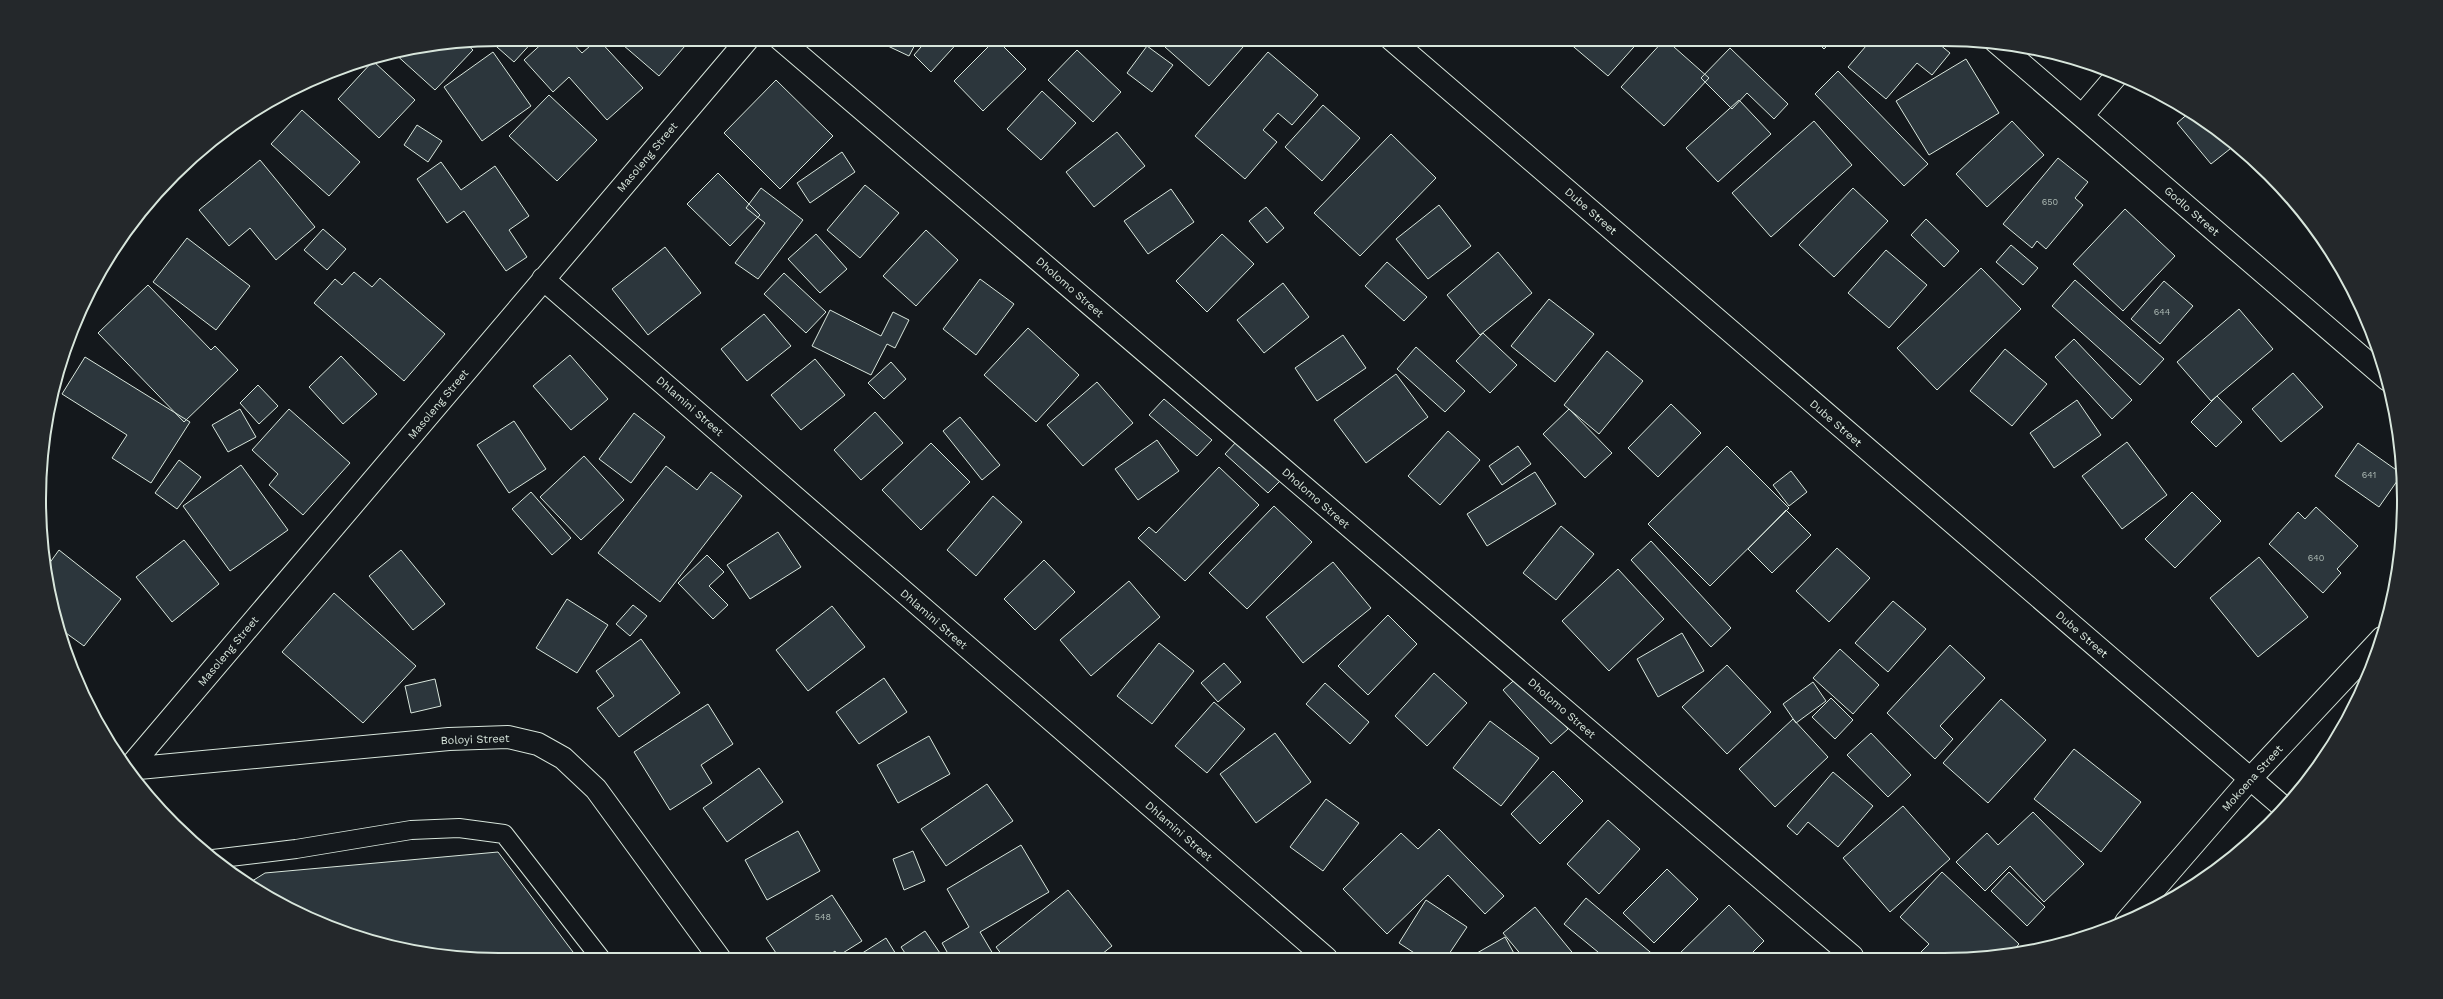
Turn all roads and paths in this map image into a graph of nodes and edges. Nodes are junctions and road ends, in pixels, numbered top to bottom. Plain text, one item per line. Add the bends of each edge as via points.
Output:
1 (742, 46) edge
2 (788, 46) edge
3 (1399, 46) edge
4 (2006, 50) edge
5 (2113, 79) edge
6 (2082, 116) junction
7 (543, 279) junction
8 (2379, 372) edge
9 (2371, 650) edge
10 (132, 765) edge
11 (135, 768) edge
12 (2250, 779) junction
13 (2279, 804) edge
14 (223, 859) edge
15 (2137, 909) edge
16 (597, 953) edge
17 (716, 953) edge
18 (1320, 953) edge
19 (1848, 953) edge

1 - 7 street, Masoleng Street
2 - 19 street, Dholomo Street
3 - 12 street, Dube Street
4 - 6 street, Godlo Street
5 - 6 street
6 - 8 street, Godlo Street
7 - 10 street, Masoleng Street
7 - 18 street, Dhlamini Street
9 - 12 street, Mokoena Street
11 - 17 street, Boloyi Street via 450,739 508,737 538,744 563,758 596,789
12 - 13 street, Dube Street
12 - 15 street, Mokoena Street
14 - 16 lane via 411,830 459,828 504,834

